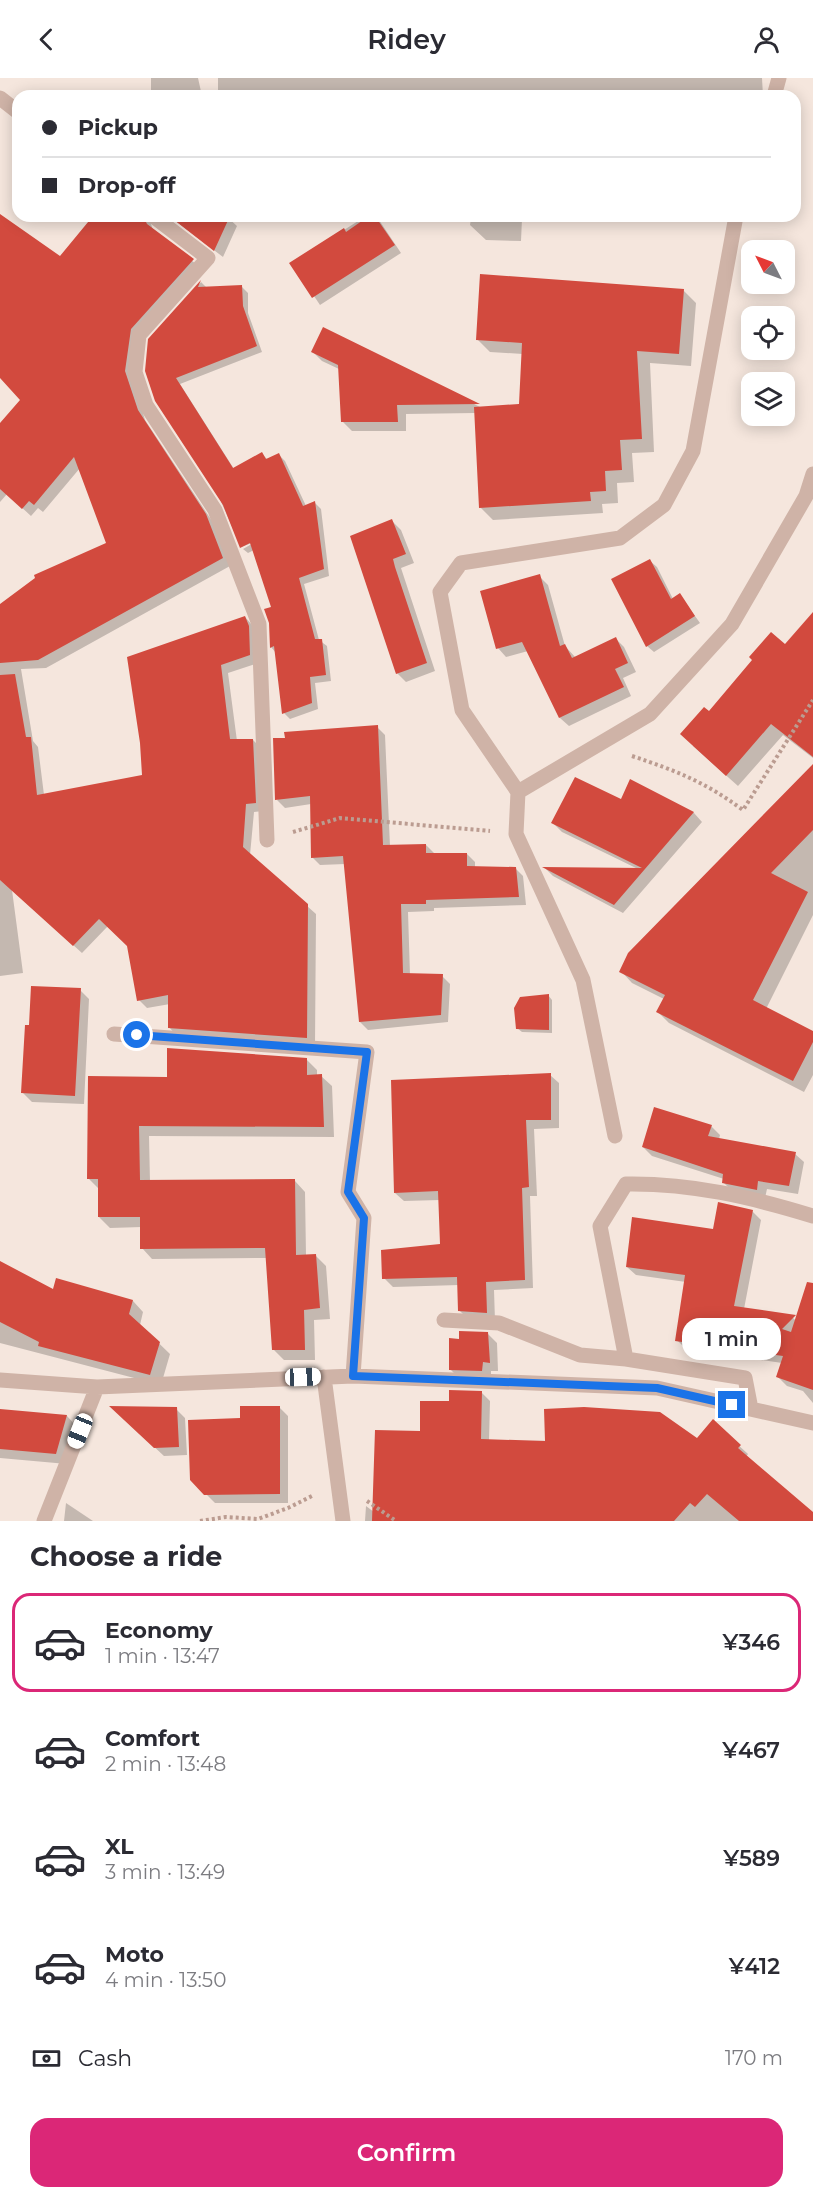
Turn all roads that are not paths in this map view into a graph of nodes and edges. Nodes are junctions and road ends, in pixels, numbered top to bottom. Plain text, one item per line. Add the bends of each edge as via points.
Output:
1 (0, 98) edge
2 (12, 107) edge
3 (161, 222) edge
4 (734, 222) edge
5 (813, 474) edge
6 (518, 792) junction
7 (267, 840) road end
8 (114, 1034) dead end
9 (615, 1136) dead end
10 (813, 1216) edge
11 (444, 1320) dead end
12 (626, 1359) junction
13 (353, 1376) junction
14 (324, 1377) junction
15 (0, 1380) edge
16 (97, 1387) junction
17 (751, 1409) junction
18 (813, 1423) edge
19 (44, 1521) edge
20 (343, 1521) edge

1 - 2 street
3 - 7 street via 208,258 139,335 135,372 146,405 214,510 259,624
4 - 6 street via 693,451 664,505 620,538 461,563 440,592 462,710
5 - 6 street via 806,496 732,624 650,714
6 - 9 street via 516,834 583,980
8 - 13 street via 367,1052 348,1192 364,1218
10 - 12 street via 757,1198 680,1185 626,1184 600,1226
11 - 12 street via 499,1323 580,1355
12 - 17 street via 745,1378
13 - 14 street
13 - 17 street via 657,1388
14 - 16 street
14 - 20 street
15 - 16 street
16 - 19 street
17 - 18 street

